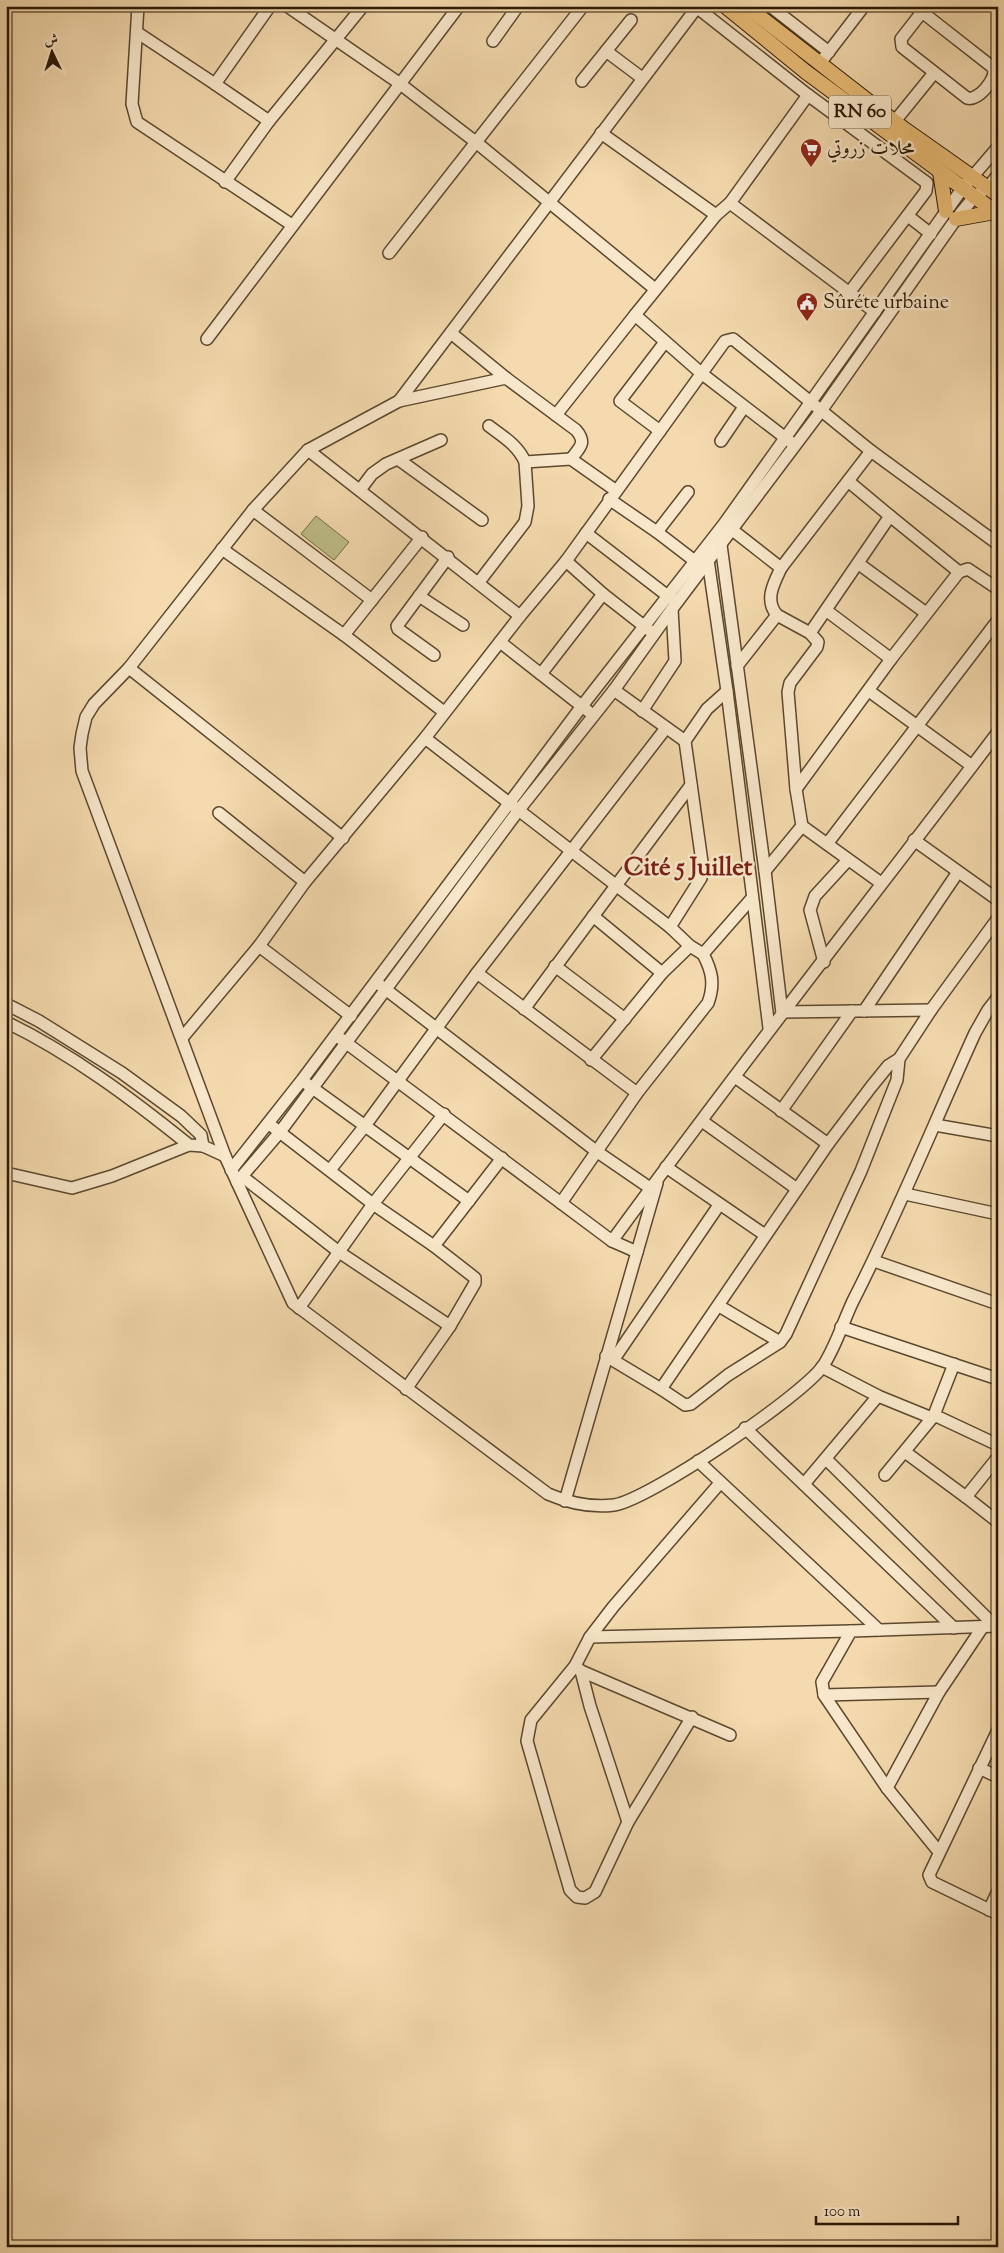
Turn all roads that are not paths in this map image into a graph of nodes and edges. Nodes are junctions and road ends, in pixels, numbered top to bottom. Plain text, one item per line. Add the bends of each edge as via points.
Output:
1 (138, 6) edge
2 (270, 6) edge
3 (287, 6) edge
4 (363, 6) edge
5 (459, 6) edge
6 (518, 6) edge
7 (583, 6) edge
8 (725, 6) edge
9 (746, 6) edge
10 (770, 6) edge
11 (864, 6) edge
12 (697, 7) edge
13 (918, 9) edge
14 (631, 20) dead end
15 (138, 32) junction
16 (336, 40) junction
17 (493, 41) dead end
18 (606, 51) junction
19 (824, 58) junction
20 (934, 72) junction
21 (642, 78) junction
22 (582, 81) dead end
23 (400, 83) junction
24 (215, 84) junction
25 (808, 95) junction
26 (269, 121) junction
27 (898, 129) junction
28 (601, 133) junction
29 (477, 143) junction
30 (998, 147) edge
31 (885, 150) junction
32 (940, 172) junction
33 (998, 174) edge
34 (971, 176) junction
35 (225, 182) junction
36 (962, 189) junction
37 (993, 191) edge
38 (974, 197) junction
39 (549, 203) junction
40 (730, 203) junction
41 (996, 213) edge
42 (716, 215) junction
43 (951, 215) junction
44 (908, 216) junction
45 (292, 226) junction
46 (931, 234) junction
47 (389, 253) dead end
48 (655, 289) junction
49 (849, 293) junction
50 (875, 312) junction
51 (635, 315) junction
52 (451, 334) junction
53 (207, 339) dead end
54 (665, 342) junction
55 (701, 373) junction
56 (506, 378) junction
57 (399, 401) junction
58 (811, 404) junction
59 (744, 407) junction
60 (821, 411) junction
61 (556, 415) junction
62 (489, 426) dead end
63 (660, 431) junction
64 (441, 440) dead end
65 (721, 441) dead end
66 (791, 442) junction
67 (308, 450) junction
68 (871, 451) junction
69 (398, 459) junction
70 (571, 459) junction
71 (525, 462) junction
72 (848, 481) junction
73 (360, 490) junction
74 (688, 492) dead end
75 (612, 495) junction
76 (253, 510) junction
77 (890, 516) junction
78 (482, 520) dead end
79 (728, 527) junction
80 (657, 532) junction
81 (586, 533) junction
82 (422, 538) junction
83 (998, 544) edge
84 (721, 546) junction
85 (222, 549) junction
86 (448, 558) junction
87 (566, 561) junction
88 (702, 563) junction
89 (859, 564) junction
90 (781, 568) junction
91 (959, 572) junction
92 (479, 582) junction
93 (998, 589) edge
94 (603, 594) junction
95 (419, 596) junction
96 (372, 600) junction
97 (672, 603) junction
98 (827, 611) junction
99 (926, 613) junction
100 (778, 615) junction
101 (520, 616) junction
102 (998, 620) edge
103 (463, 625) dead end
104 (644, 626) junction
105 (654, 633) junction
106 (810, 633) junction
107 (344, 636) junction
108 (500, 642) junction
109 (434, 655) dead end
110 (891, 659) junction
111 (737, 666) junction
112 (129, 668) junction
113 (541, 674) junction
114 (738, 679) junction
115 (726, 686) junction
116 (614, 690) junction
117 (869, 691) junction
118 (582, 706) junction
119 (642, 711) junction
120 (444, 712) junction
121 (594, 716) junction
122 (917, 727) junction
123 (666, 728) junction
124 (998, 732) edge
125 (425, 738) junction
126 (685, 741) junction
127 (972, 766) junction
128 (691, 785) junction
129 (796, 789) junction
130 (514, 808) junction
131 (218, 813) dead end
132 (802, 826) junction
133 (343, 838) junction
134 (914, 840) junction
135 (828, 844) junction
136 (573, 852) junction
137 (848, 860) junction
138 (765, 871) junction
139 (958, 872) junction
140 (305, 882) junction
141 (881, 884) junction
142 (615, 885) junction
143 (767, 886) junction
144 (752, 894) junction
145 (998, 900) edge
146 (592, 916) junction
147 (998, 918) edge
148 (670, 927) junction
149 (259, 946) junction
150 (690, 946) junction
151 (703, 954) junction
152 (824, 962) junction
153 (555, 966) junction
154 (477, 973) junction
155 (662, 973) junction
156 (381, 985) junction
157 (998, 997) edge
158 (6, 1004) edge
159 (524, 1009) junction
160 (931, 1010) junction
161 (852, 1011) junction
162 (864, 1011) junction
163 (782, 1013) junction
164 (351, 1016) junction
165 (626, 1018) junction
166 (6, 1022) edge
167 (769, 1028) junction
168 (436, 1029) junction
169 (336, 1035) junction
170 (182, 1038) junction
171 (346, 1042) junction
172 (899, 1059) junction
173 (591, 1060) junction
174 (735, 1077) junction
175 (302, 1080) junction
176 (398, 1081) junction
177 (312, 1088) junction
178 (637, 1093) junction
179 (782, 1111) junction
180 (444, 1114) junction
181 (702, 1121) junction
182 (268, 1123) junction
183 (935, 1125) junction
184 (364, 1127) junction
185 (280, 1132) junction
186 (998, 1136) edge
187 (828, 1144) junction
188 (189, 1145) junction
189 (203, 1146) junction
190 (596, 1151) junction
191 (224, 1156) junction
192 (502, 1158) junction
193 (410, 1160) junction
194 (666, 1167) junction
195 (231, 1170) junction
196 (330, 1170) junction
197 (6, 1173) edge
198 (658, 1179) junction
199 (240, 1180) junction
200 (650, 1188) junction
201 (797, 1189) junction
202 (905, 1194) junction
203 (469, 1202) junction
204 (561, 1203) junction
205 (373, 1204) junction
206 (719, 1205) junction
207 (998, 1214) edge
208 (765, 1236) junction
209 (612, 1241) junction
210 (434, 1246) junction
211 (339, 1252) junction
212 (637, 1252) junction
213 (874, 1261) junction
214 (998, 1304) edge
215 (719, 1306) junction
216 (299, 1308) junction
217 (450, 1326) junction
218 (841, 1327) junction
219 (780, 1342) junction
220 (610, 1357) junction
221 (954, 1364) junction
222 (822, 1367) junction
223 (998, 1380) edge
224 (406, 1389) junction
225 (661, 1390) junction
226 (878, 1396) junction
227 (933, 1417) junction
228 (745, 1428) junction
229 (998, 1445) edge
230 (904, 1452) junction
231 (998, 1457) edge
232 (826, 1459) junction
233 (698, 1461) junction
234 (885, 1475) dead end
235 (720, 1483) junction
236 (804, 1484) junction
237 (966, 1497) junction
238 (565, 1501) junction
239 (998, 1522) edge
240 (997, 1627) edge
241 (954, 1628) junction
242 (982, 1628) junction
243 (880, 1630) junction
244 (852, 1631) junction
245 (590, 1637) junction
246 (578, 1668) junction
247 (939, 1692) junction
248 (824, 1695) junction
249 (692, 1717) junction
250 (998, 1730) edge
251 (730, 1735) dead end
252 (979, 1768) junction
253 (998, 1777) edge
254 (888, 1788) junction
255 (628, 1822) junction
256 (938, 1852) junction
257 (998, 1891) edge
258 (994, 1912) edge

1 - 15 street
2 - 24 street
3 - 16 street
4 - 16 street
5 - 23 street
6 - 17 street
7 - 29 street
8 - 27 main road, RN 60 via 806,72
9 - 19 main road, RN 60
10 - 19 street
11 - 19 street
12 - 21 street
12 - 25 street
13 - 20 street via 901,42 902,47
13 - 20 street via 991,66 994,73 978,97 970,99
14 - 18 street
15 - 24 street
15 - 35 street via 132,104 137,122
16 - 23 street
16 - 26 street
18 - 21 street
18 - 22 street
19 - 27 main road, RN 60
20 - 27 street
21 - 28 street
23 - 29 street
23 - 45 street
24 - 26 street
25 - 31 street
25 - 40 street
26 - 35 street
27 - 31 street
27 - 32 main road, RN 60
27 - 34 main road, RN 60
28 - 39 street
28 - 42 street
29 - 39 street
29 - 47 street
30 - 34 street
31 - 44 street via 927,183 926,191
32 - 36 main road, RN 60
32 - 43 main road
33 - 37 street
34 - 36 street
34 - 37 main road, RN 60
35 - 45 street
36 - 38 main road, RN 60
36 - 43 street
37 - 38 street
38 - 41 main road, RN 60
38 - 43 street
39 - 48 street
39 - 52 street
40 - 42 street
40 - 49 street
41 - 43 main road
42 - 48 street
43 - 46 street
43 - 60 street
44 - 46 street
44 - 49 street
45 - 53 street
46 - 50 street
48 - 51 street
49 - 50 street
50 - 58 street
51 - 54 street
51 - 61 street
52 - 56 street
52 - 57 street
54 - 55 street
54 - 63 street via 620,401
55 - 58 street via 725,341 734,339
55 - 59 street
55 - 63 street
56 - 57 street
56 - 61 street
57 - 67 street
58 - 60 street
58 - 66 street
59 - 65 street
59 - 66 street
60 - 66 street
60 - 68 street
61 - 70 street via 582,437 581,446
62 - 71 street via 517,448
63 - 75 street
64 - 69 street
66 - 79 street
67 - 73 street
67 - 76 street
68 - 72 street
68 - 83 street
69 - 73 street via 372,474
69 - 78 street
70 - 71 street
70 - 75 street
71 - 92 street via 528,506 525,522
72 - 77 street
72 - 90 street
73 - 82 street
74 - 80 street
75 - 80 street
75 - 81 street
76 - 85 street
76 - 96 street
77 - 89 street
77 - 91 street
79 - 84 street
79 - 88 street
79 - 90 street
80 - 88 street
81 - 87 street
81 - 97 street
82 - 86 street
82 - 96 street
84 - 88 street
84 - 111 street
85 - 107 street
85 - 112 street
86 - 92 street
86 - 95 street
87 - 94 street
87 - 101 street
88 - 97 street
88 - 115 street
89 - 98 street
89 - 99 street
90 - 100 street via 772,588 771,605
91 - 93 street via 968,569
91 - 99 street
92 - 101 street
94 - 104 street
94 - 113 street
95 - 103 street
95 - 109 street via 399,622 398,629
96 - 107 street
97 - 104 street
97 - 105 street
97 - 119 street via 675,662
98 - 106 street
98 - 110 street
99 - 110 street
100 - 106 street
100 - 111 street
101 - 108 street
102 - 122 street
104 - 105 street
104 - 118 street
105 - 116 street
106 - 129 street via 816,637 817,647 790,683 788,692
107 - 120 street
108 - 113 street
108 - 120 street
110 - 117 street
111 - 114 street
112 - 133 street
112 - 170 street via 94,704 86,717 80,748 82,771
113 - 118 street
114 - 115 street
114 - 138 street
115 - 126 street
115 - 144 street
116 - 119 street
116 - 121 street
117 - 122 street
117 - 129 street
118 - 121 street
118 - 130 street
119 - 123 street
120 - 125 street
121 - 130 street
122 - 127 street
122 - 135 street
123 - 126 street
123 - 136 street
124 - 127 street
125 - 130 street
125 - 133 street
126 - 128 street
127 - 134 street
128 - 142 street
128 - 148 street via 702,862 701,878
129 - 132 street
130 - 136 street
130 - 156 street
131 - 140 street
132 - 135 street
132 - 138 street
133 - 140 street
134 - 139 street
134 - 141 street
135 - 137 street
136 - 142 street
136 - 154 street
137 - 141 street
137 - 152 street via 815,896 810,910
138 - 143 street
139 - 145 street
139 - 162 street
140 - 149 street
141 - 152 street
142 - 146 street
142 - 148 street
143 - 144 street
143 - 163 street
144 - 151 street
144 - 167 street
146 - 153 street
146 - 155 street
147 - 160 street
148 - 150 street
149 - 164 street
149 - 170 street
150 - 151 street
150 - 155 street
151 - 178 street via 711,968 712,990 708,1003
152 - 163 street
153 - 159 street
153 - 165 street
154 - 159 street
154 - 168 street
155 - 165 street
156 - 164 street
156 - 168 street
156 - 171 street
157 - 183 street via 981,1022
158 - 189 street via 122,1073 181,1116 201,1135
159 - 173 street
160 - 162 street
160 - 172 street
161 - 162 street
161 - 163 street
161 - 179 street
163 - 167 street
164 - 169 street
165 - 173 street
166 - 188 street via 32,1034 120,1092
167 - 174 street
168 - 176 street
168 - 190 street
169 - 171 street
169 - 175 street
170 - 191 street
171 - 176 street
171 - 177 street
172 - 187 street via 888,1066
172 - 219 street via 897,1080 860,1171 792,1326
173 - 178 street
174 - 179 street
174 - 181 street
175 - 177 street
175 - 182 street
176 - 180 street
176 - 184 street
177 - 184 street
177 - 185 street
178 - 190 street
179 - 187 street
180 - 192 street
180 - 193 street
181 - 194 street
181 - 201 street
182 - 185 street
182 - 195 street
183 - 186 street
183 - 202 street
184 - 193 street
184 - 196 street
185 - 196 street
185 - 199 street
187 - 201 street
188 - 189 street
188 - 197 street via 112,1176 72,1188
189 - 191 street
190 - 200 street
190 - 204 street
191 - 195 street
192 - 203 street
192 - 204 street
193 - 203 street
193 - 205 street
194 - 198 street
194 - 206 street
195 - 199 street
196 - 205 street
198 - 200 street
198 - 212 street
199 - 211 street
199 - 216 street via 290,1298
200 - 209 street
201 - 208 street
202 - 207 street
202 - 213 street
203 - 210 street
204 - 209 street
205 - 210 street
205 - 211 street
206 - 208 street
206 - 220 street
208 - 215 street
209 - 212 street
210 - 217 street via 476,1280
211 - 216 street
211 - 217 street
212 - 220 street
213 - 214 street
213 - 218 street
215 - 219 street
215 - 225 street
216 - 224 street
217 - 224 street
218 - 221 street
218 - 222 street
219 - 225 street via 689,1405
220 - 225 street
220 - 238 street
221 - 223 street
221 - 227 street
222 - 226 street
222 - 228 street via 790,1397
224 - 238 street via 548,1494
226 - 227 street
226 - 232 street
227 - 229 street
227 - 230 street
228 - 233 street
228 - 236 street
230 - 234 street
230 - 237 street
231 - 237 street
232 - 236 street
232 - 240 street
233 - 235 street
233 - 238 street via 643,1494 616,1504 579,1505
235 - 243 street
235 - 245 street
236 - 241 street
237 - 239 street
240 - 242 street
241 - 242 street
241 - 243 street
242 - 247 street
243 - 244 street
244 - 245 street
244 - 248 street via 822,1682
245 - 246 street
246 - 249 street
246 - 255 street
246 - 255 street via 531,1720 527,1741 570,1890 577,1897 586,1898 595,1892
247 - 248 street
247 - 254 street
248 - 254 street
249 - 251 street
249 - 255 street
250 - 252 street
252 - 253 street
252 - 256 street
254 - 256 street
256 - 258 street via 929,1875 932,1882
257 - 258 street

